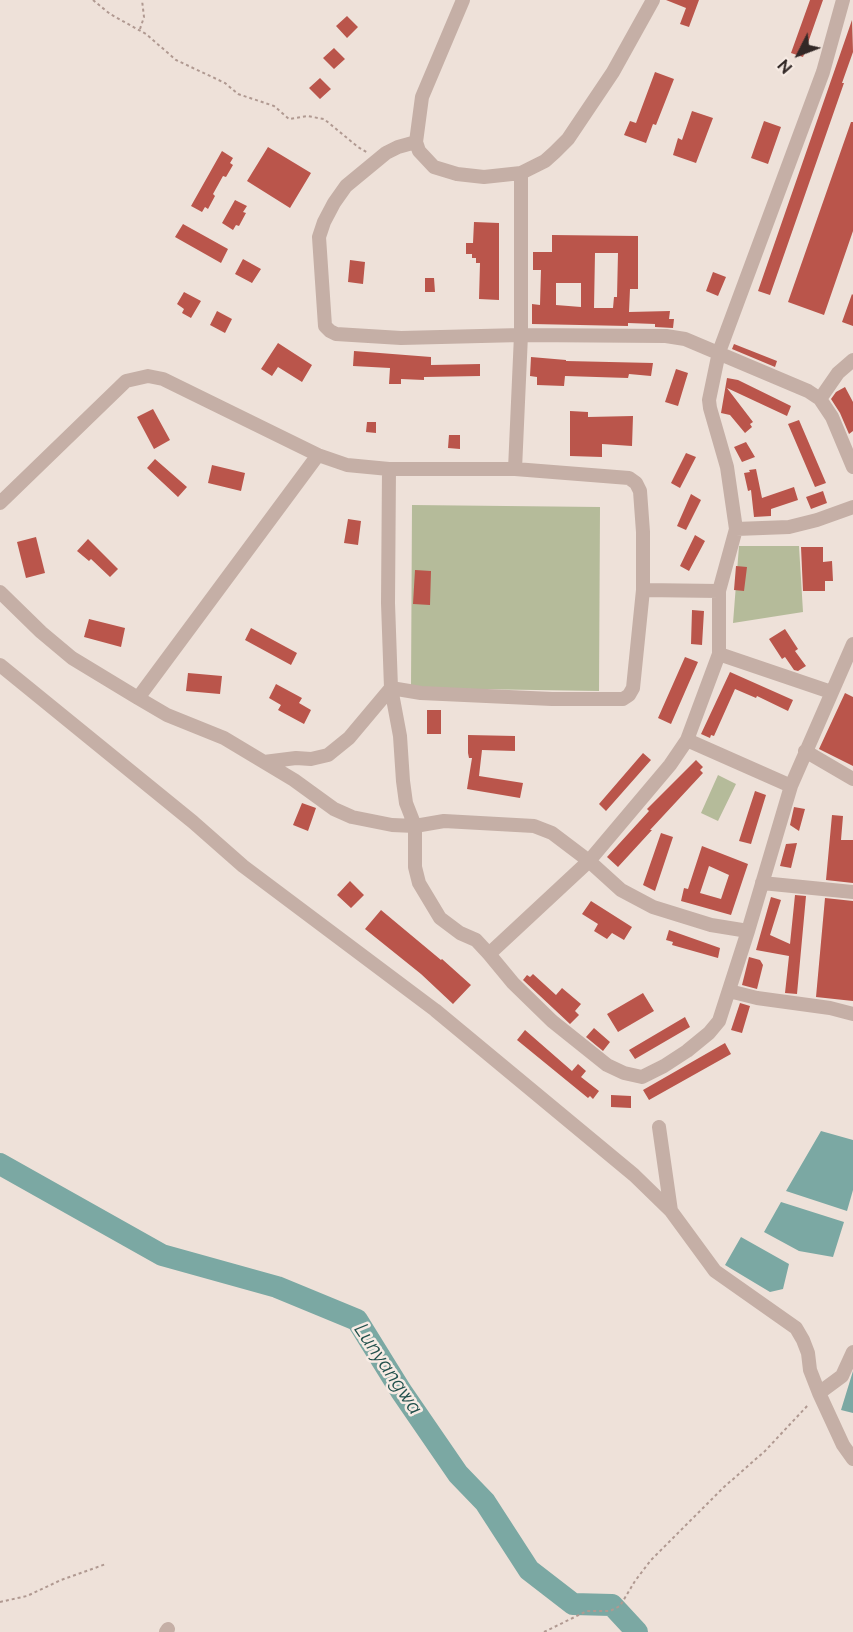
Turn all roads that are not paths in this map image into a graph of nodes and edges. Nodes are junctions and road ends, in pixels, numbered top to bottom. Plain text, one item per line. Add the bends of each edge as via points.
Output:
1 (463, 0) edge
2 (653, 0) edge
3 (843, 0) edge
4 (416, 141) junction
5 (521, 173) junction
6 (521, 334) junction
7 (719, 352) junction
8 (853, 360) edge
9 (820, 399) junction
10 (318, 455) junction
11 (853, 467) edge
12 (389, 469) junction
13 (514, 469) junction
14 (0, 503) edge
15 (853, 507) edge
16 (736, 529) junction
17 (643, 590) junction
18 (719, 591) junction
19 (0, 592) edge
20 (853, 644) edge
21 (719, 654) junction
22 (0, 665) edge
23 (392, 688) junction
24 (831, 692) junction
25 (138, 698) junction
26 (687, 740) junction
27 (805, 751) junction
28 (264, 762) junction
29 (853, 779) edge
30 (790, 786) junction
31 (415, 826) junction
32 (589, 861) junction
33 (762, 883) junction
34 (853, 892) edge
35 (748, 930) junction
36 (489, 954) junction
37 (729, 991) junction
38 (853, 1014) edge
39 (659, 1127) dead end
40 (671, 1211) junction
41 (853, 1352) edge
42 (819, 1393) junction
43 (853, 1459) edge

1 - 4 street via 422,97
2 - 5 street via 613,72 568,138 545,161
3 - 7 street via 823,72
4 - 5 street via 419,151 434,167 484,177
4 - 6 street via 378,159 346,186 334,203 319,237 325,326 336,334 401,338
5 - 6 street
6 - 7 street via 666,336
6 - 13 street
7 - 9 street
7 - 16 street via 710,408 727,467
8 - 9 street via 838,373
9 - 11 street
10 - 12 street via 347,465
10 - 14 street via 163,379 140,377 126,381
10 - 25 street
12 - 13 street
12 - 23 street
13 - 17 street via 629,478 636,483 643,531
15 - 16 street via 789,527
16 - 18 street
17 - 18 street
17 - 23 street via 633,688 623,699 421,693
18 - 21 street
19 - 25 street via 72,658
20 - 24 street
21 - 24 street
21 - 26 street
22 - 40 street via 243,866 435,1010 634,1175
23 - 28 street via 328,756
23 - 31 street via 404,792
24 - 27 street
25 - 28 street via 167,715 224,738
26 - 30 street
26 - 32 street
27 - 29 street
27 - 30 street
28 - 31 street via 352,817
30 - 33 street
31 - 32 street via 444,821 534,826 552,833
31 - 36 street via 415,867 427,900 450,927 476,940
32 - 35 street via 621,890 653,907 711,925
32 - 36 street
33 - 34 street
33 - 35 street
35 - 37 street
36 - 37 street via 529,999 589,1051 607,1065 642,1077 709,1033 719,1021
37 - 38 street
39 - 40 street
40 - 42 street via 716,1270 796,1328 806,1347
41 - 42 street via 842,1376
42 - 43 street

